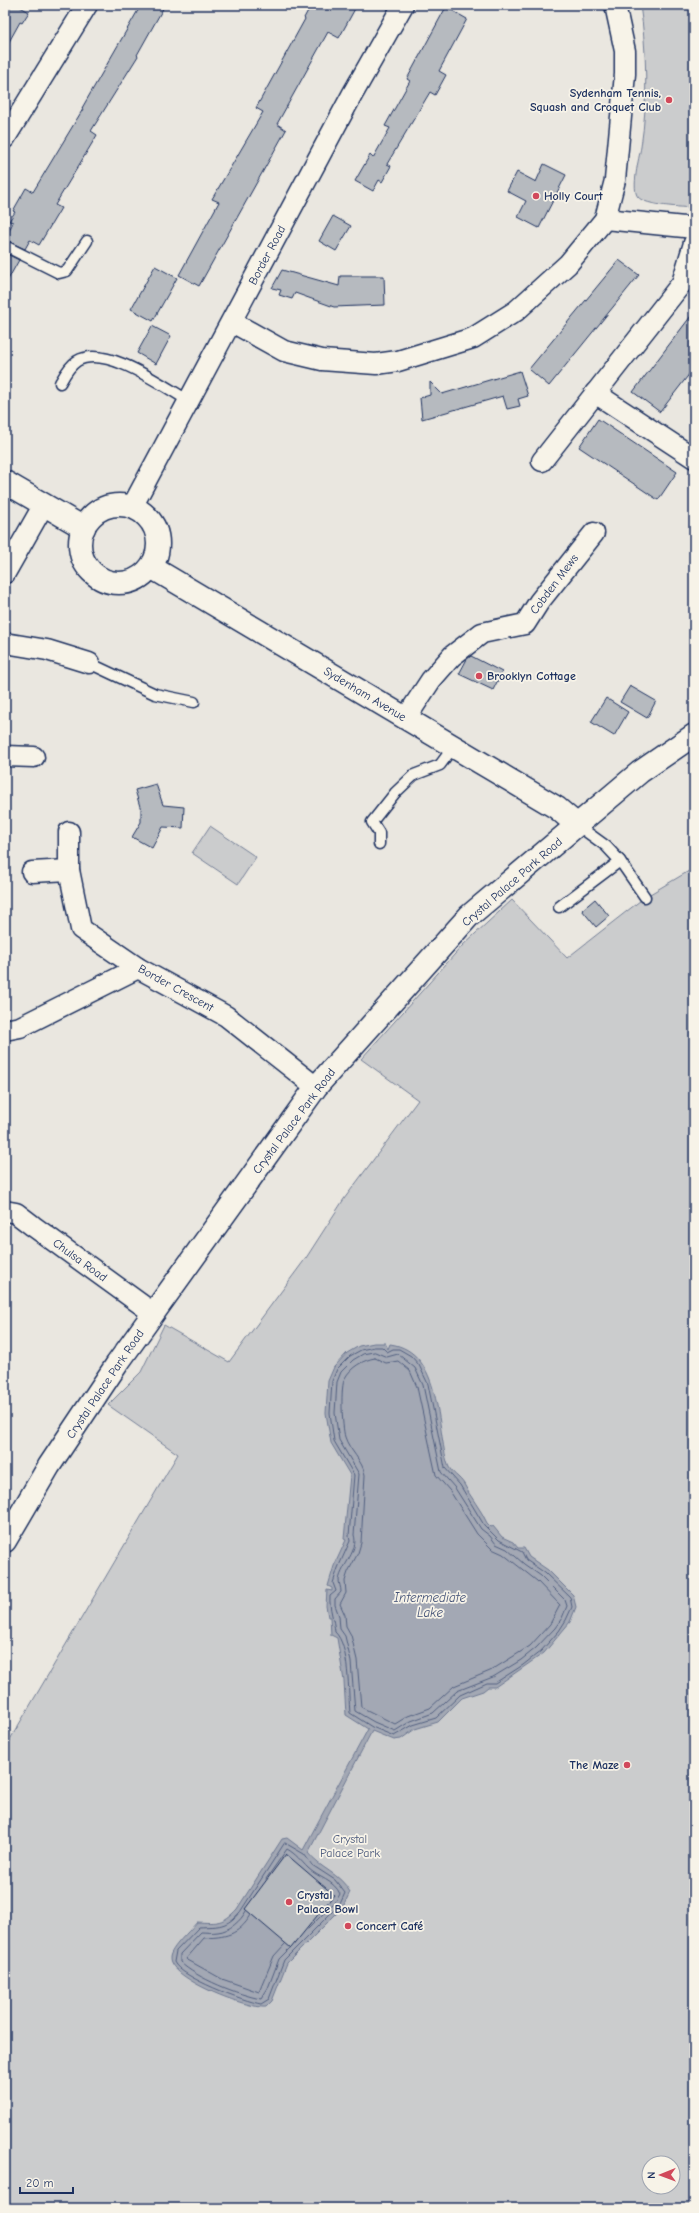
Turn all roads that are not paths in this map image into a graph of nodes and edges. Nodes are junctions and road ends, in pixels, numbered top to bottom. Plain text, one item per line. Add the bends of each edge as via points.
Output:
1 (87, 5) edge
2 (403, 5) edge
3 (615, 5) edge
4 (5, 138) edge
5 (605, 218) junction
6 (694, 228) edge
7 (87, 241) dead end
8 (694, 243) edge
9 (5, 246) edge
10 (232, 322) junction
11 (60, 383) dead end
12 (595, 393) junction
13 (189, 401) junction
14 (694, 458) edge
15 (542, 461) dead end
16 (5, 482) edge
17 (43, 506) junction
18 (132, 507) junction
19 (84, 528) junction
20 (594, 534) dead end
21 (151, 567) junction
22 (5, 572) edge
23 (5, 643) edge
24 (89, 663) joint
25 (194, 702) dead end
26 (406, 718) junction
27 (694, 735) edge
28 (454, 746) junction
29 (5, 756) edge
30 (34, 757) dead end
31 (577, 825) junction
32 (69, 832) dead end
33 (379, 844) dead end
34 (620, 861) junction
35 (69, 870) junction
36 (32, 872) dead end
37 (645, 897) dead end
38 (559, 907) dead end
39 (138, 968) junction
40 (5, 1030) edge
41 (316, 1087) junction
42 (5, 1211) edge
43 (153, 1314) junction
44 (5, 1541) edge

1 - 4 street
2 - 10 street, Border Road
3 - 5 street via 625,51 625,74 615,180
5 - 6 street
5 - 10 street via 568,264 516,311 473,338 398,361 376,364 322,360 284,350
7 - 9 lane via 67,271 59,273
8 - 12 street via 682,283
10 - 13 street, Border Road
11 - 13 lane via 76,362 97,357 123,364
12 - 14 street
12 - 15 street
13 - 18 street, Border Road
16 - 17 main road
17 - 19 main road
17 - 22 street
18 - 19 main road via 107,507 89,518
18 - 21 main road via 150,518 157,532 158,548
19 - 21 main road via 81,538 82,553 95,575 114,583 124,583 139,578
20 - 26 street, Cobden Mews via 539,602 525,624 482,633 452,656 431,680
21 - 26 main road, Sydenham Avenue
23 - 24 street via 47,650
24 - 25 lane via 156,694
26 - 28 main road, Sydenham Avenue
27 - 31 main road, Crystal Palace Park Road via 640,772
28 - 31 main road, Sydenham Avenue via 557,808
28 - 33 lane via 440,765 414,775 394,793 372,822 379,833
29 - 30 street
31 - 34 lane via 606,846
31 - 41 main road, Crystal Palace Park Road via 469,916
32 - 35 street, Border Crescent
34 - 37 lane
34 - 38 lane
35 - 36 street
35 - 39 street, Border Crescent via 81,930
39 - 40 street via 20,1027
39 - 41 street, Border Crescent via 226,1016
41 - 43 main road, Crystal Palace Park Road
42 - 43 street, Chulsa Road via 16,1214 28,1222
43 - 44 main road, Crystal Palace Park Road via 49,1466

